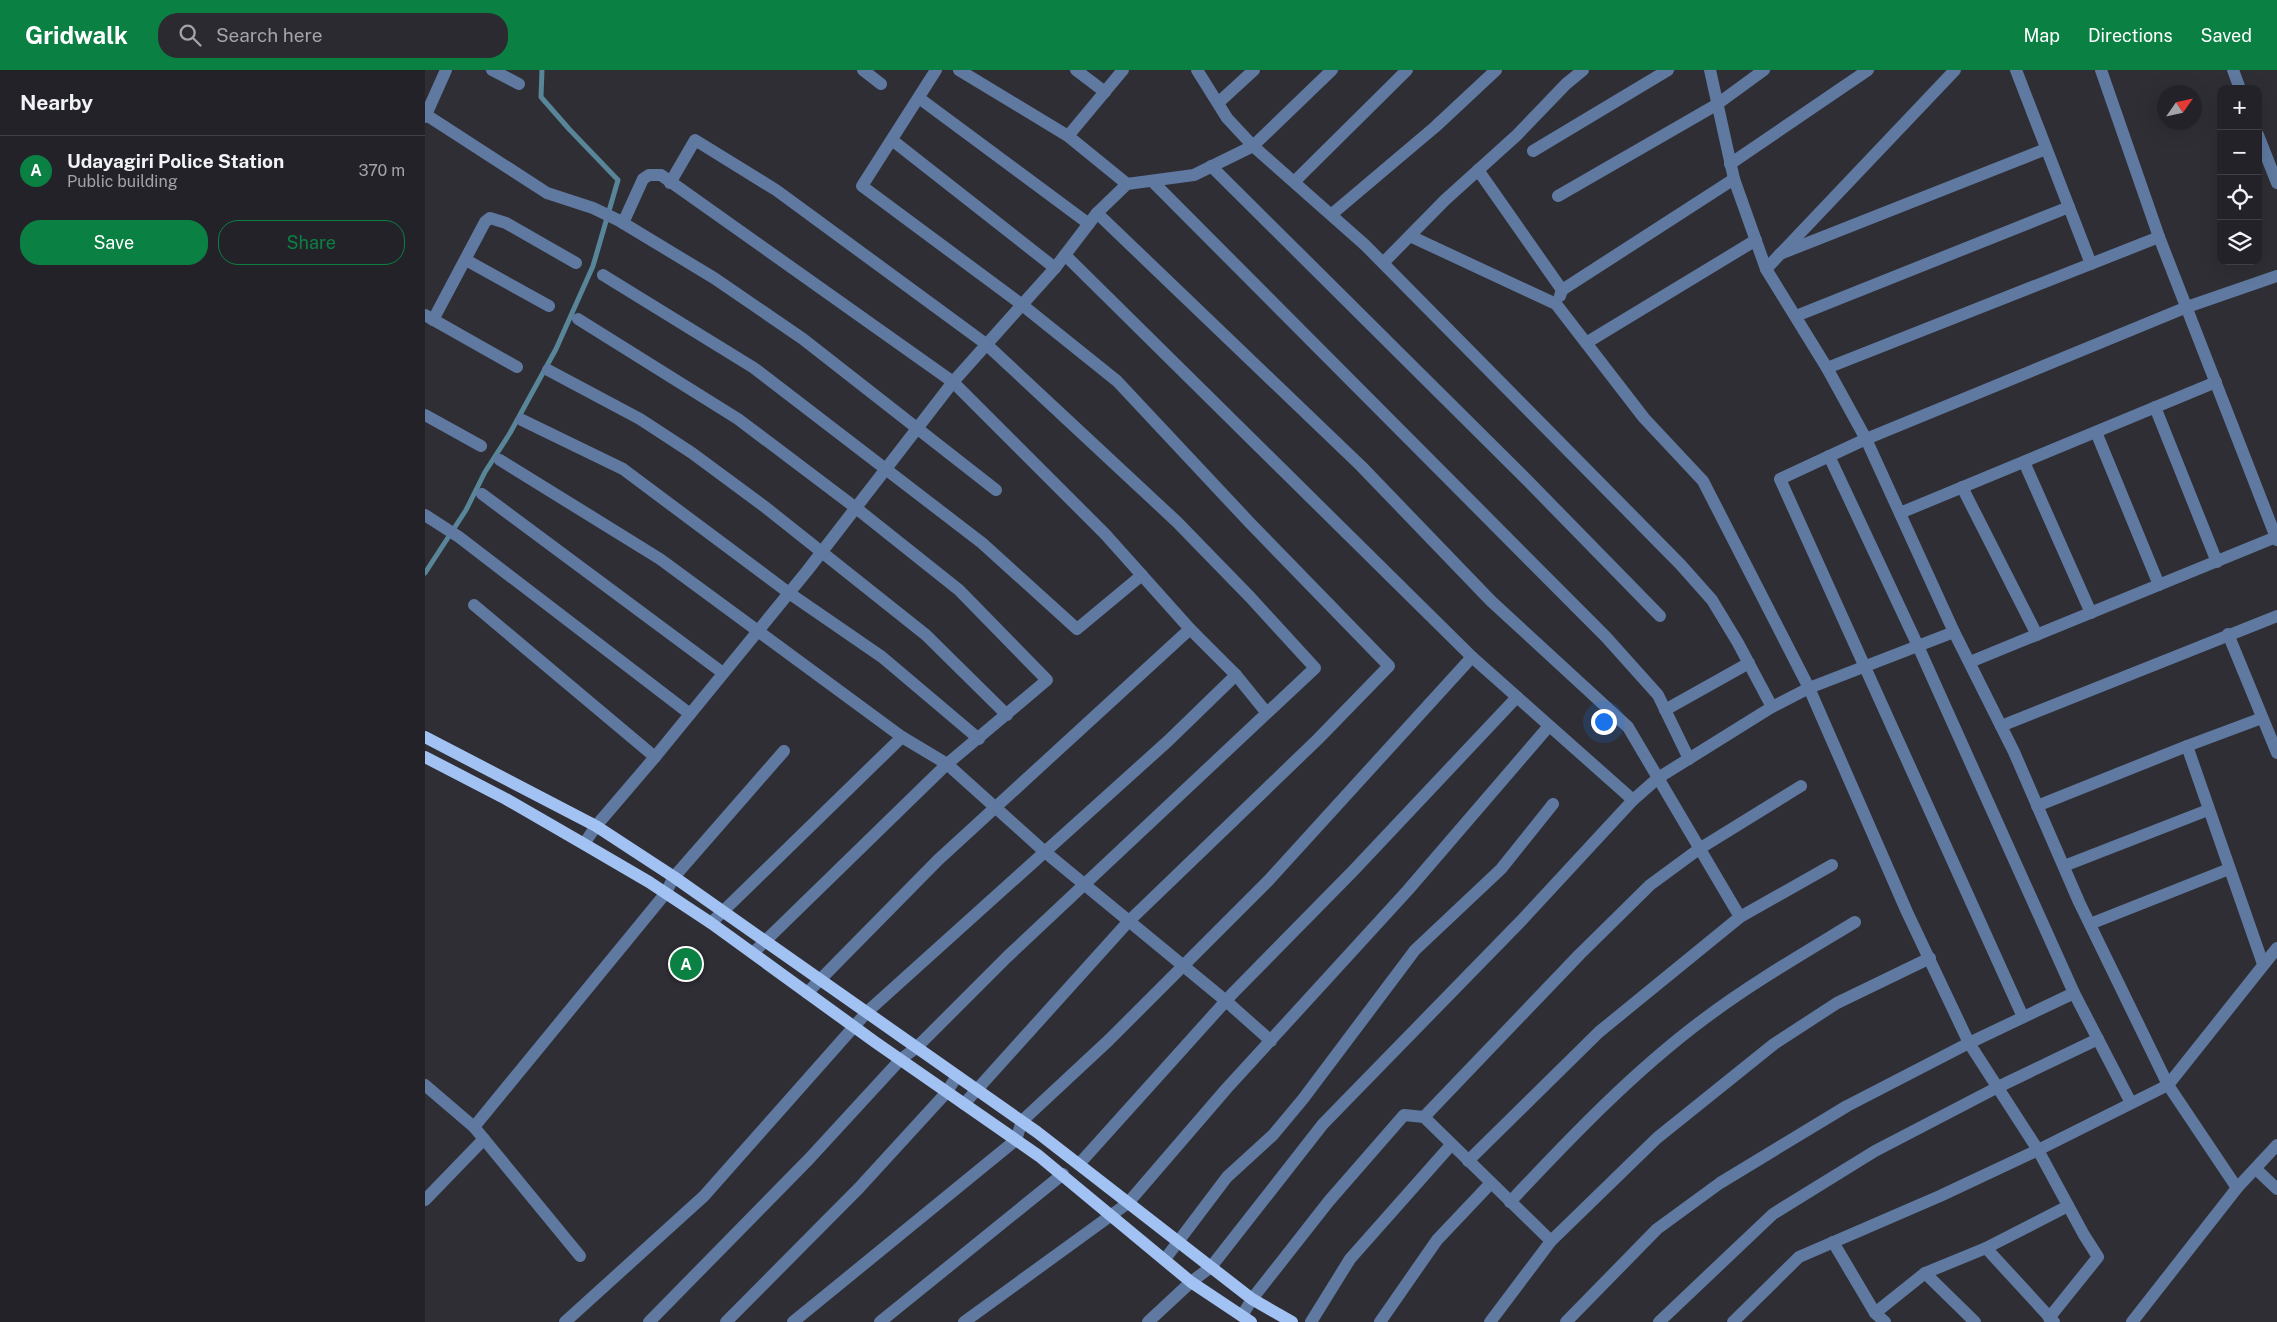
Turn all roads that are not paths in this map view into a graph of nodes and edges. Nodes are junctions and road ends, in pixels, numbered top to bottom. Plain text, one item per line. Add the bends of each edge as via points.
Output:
1 (447, 70) edge
2 (492, 70) edge
3 (863, 70) edge
4 (936, 70) edge
5 (959, 70) edge
6 (1077, 70) edge
7 (1123, 70) edge
8 (1197, 70) edge
9 (1254, 70) edge
10 (1332, 70) edge
11 (1407, 70) edge
12 (1496, 70) edge
13 (1583, 70) edge
14 (1668, 70) edge
15 (1710, 70) edge
16 (1764, 70) edge
17 (1869, 70) edge
18 (1955, 70) edge
19 (2016, 70) edge
20 (2101, 70) edge
21 (2233, 70) edge
22 (519, 84) dead end
23 (881, 84) dead end
24 (2239, 85) edge
25 (1105, 92) junction
26 (919, 98) junction
27 (1218, 104) junction
28 (1717, 105) junction
29 (425, 115) edge
30 (1068, 136) junction
31 (892, 140) junction
32 (2262, 142) edge
33 (1253, 146) junction
34 (2046, 149) junction
35 (1533, 151) dead end
36 (2273, 162) edge
37 (1730, 164) junction
38 (1211, 166) junction
39 (1478, 170) junction
40 (1735, 179) junction
41 (1152, 181) junction
42 (1295, 181) junction
43 (670, 183) junction
44 (2277, 183) edge
45 (1127, 184) junction
46 (1558, 196) dead end
47 (2069, 207) junction
48 (1097, 213) junction
49 (1332, 214) junction
50 (621, 221) junction
51 (1089, 224) junction
52 (1410, 236) junction
53 (2159, 237) junction
54 (1756, 240) junction
55 (1781, 254) junction
56 (1065, 255) junction
57 (466, 260) junction
58 (575, 263) dead end
59 (1383, 263) junction
60 (2091, 264) junction
61 (1055, 268) junction
62 (1767, 269) junction
63 (603, 275) dead end
64 (2277, 276) edge
65 (1562, 290) junction
66 (1021, 304) junction
67 (1556, 304) junction
68 (549, 306) dead end
69 (2187, 307) junction
70 (1796, 316) junction
71 (429, 318) edge
72 (578, 319) dead end
73 (1586, 343) junction
74 (986, 344) junction
75 (517, 366) dead end
76 (1827, 368) junction
77 (548, 370) dead end
78 (953, 382) junction
79 (2216, 382) junction
80 (2155, 407) junction
81 (425, 415) edge
82 (522, 420) dead end
83 (917, 428) junction
84 (2096, 432) junction
85 (1866, 439) junction
86 (481, 446) dead end
87 (1829, 456) junction
88 (500, 460) dead end
89 (2024, 462) junction
90 (887, 468) junction
91 (1962, 487) junction
92 (996, 490) dead end
93 (481, 494) dead end
94 (856, 508) junction
95 (1900, 513) junction
96 (427, 516) edge
97 (2276, 538) edge
98 (822, 551) junction
99 (2217, 562) junction
100 (1142, 575) junction
101 (2159, 585) junction
102 (789, 593) junction
103 (474, 605) dead end
104 (2091, 613) junction
105 (1660, 616) dead end
106 (2277, 616) edge
107 (1191, 629) junction
108 (759, 630) junction
109 (1954, 632) junction
110 (2228, 634) junction
111 (2037, 635) junction
112 (1918, 646) junction
113 (1471, 657) junction
114 (1970, 662) junction
115 (1749, 663) junction
116 (1866, 666) junction
117 (723, 673) junction
118 (1236, 675) junction
119 (1809, 688) junction
120 (1517, 697) junction
121 (1772, 707) junction
122 (1665, 710) junction
123 (1267, 712) junction
124 (690, 714) junction
125 (1007, 715) junction
126 (2262, 718) junction
127 (1549, 726) junction
128 (2001, 726) junction
129 (425, 737) edge
130 (902, 737) junction
131 (979, 739) junction
132 (2187, 746) junction
133 (784, 751) dead end
134 (2277, 753) edge
135 (425, 757) edge
136 (655, 757) junction
137 (1689, 759) junction
138 (947, 764) junction
139 (1658, 778) junction
140 (1801, 786) dead end
141 (1633, 800) junction
142 (1553, 804) dead end
143 (2037, 806) junction
144 (995, 807) junction
145 (2208, 810) junction
146 (595, 826) junction
147 (584, 844) junction
148 (1699, 849) junction
149 (1045, 852) junction
150 (1832, 865) dead end
151 (2064, 866) junction
152 (2229, 869) junction
153 (674, 877) junction
154 (1083, 885) junction
155 (665, 894) junction
156 (723, 910) junction
157 (1740, 917) junction
158 (1128, 922) junction
159 (1855, 922) dead end
160 (711, 923) junction
161 (2090, 924) junction
162 (765, 940) junction
163 (2277, 948) edge
164 (753, 953) junction
165 (1930, 958) junction
166 (2263, 964) junction
167 (1183, 966) junction
168 (819, 979) junction
169 (807, 993) junction
170 (2074, 993) junction
171 (1226, 1000) junction
172 (867, 1012) junction
173 (2023, 1017) junction
174 (855, 1027) junction
175 (2098, 1039) junction
176 (1271, 1041) junction
177 (1969, 1043) junction
178 (916, 1048) junction
179 (901, 1059) junction
180 (957, 1076) junction
181 (425, 1084) edge
182 (2168, 1085) junction
183 (1998, 1087) junction
184 (976, 1089) junction
185 (946, 1093) junction
186 (2131, 1103) junction
187 (964, 1104) junction
188 (1423, 1117) junction
189 (1023, 1121) junction
190 (475, 1127) junction
191 (484, 1139) junction
192 (1016, 1140) junction
193 (1451, 1145) junction
194 (2277, 1145) edge
195 (2038, 1150) junction
196 (1468, 1161) junction
197 (1080, 1163) junction
198 (2255, 1169) junction
199 (1063, 1174) junction
200 (1491, 1183) junction
201 (2237, 1188) junction
202 (2277, 1189) edge
203 (425, 1200) edge
204 (1128, 1202) junction
205 (1511, 1202) junction
206 (2068, 1206) junction
207 (1112, 1214) junction
208 (1177, 1241) junction
209 (1551, 1241) junction
210 (1833, 1242) junction
211 (1986, 1248) junction
212 (581, 1256) dead end
213 (1165, 1259) junction
214 (1211, 1267) junction
215 (1925, 1273) junction
216 (1191, 1282) junction
217 (1252, 1299) junction
218 (1875, 1313) junction
219 (1247, 1319) edge
220 (971, 1320) edge
221 (2051, 1320) edge
222 (565, 1322) edge
223 (649, 1322) edge
224 (726, 1322) edge
225 (793, 1322) edge
226 (880, 1322) edge
227 (1148, 1322) edge
228 (1292, 1322) edge
229 (1311, 1322) edge
230 (1380, 1322) edge
231 (1491, 1322) edge
232 (1566, 1322) edge
233 (1659, 1322) edge
234 (1733, 1322) edge
235 (1885, 1322) edge
236 (1975, 1322) edge
237 (2132, 1322) edge

1 - 29 street
2 - 22 street
3 - 23 street
4 - 26 street
5 - 30 street
6 - 25 street
7 - 25 street
8 - 27 street
9 - 27 street
10 - 33 street
11 - 42 street
12 - 49 street via 1435,127
13 - 39 street
14 - 35 street
15 - 28 street
16 - 28 street
17 - 37 street
18 - 55 street
19 - 34 street
20 - 53 street
21 - 24 street
25 - 30 street
26 - 31 street
26 - 51 street
27 - 33 street
28 - 37 street
28 - 46 street
29 - 50 street via 547,193
30 - 45 street
31 - 61 street
31 - 66 street via 862,186
32 - 36 street
33 - 38 street
33 - 42 street
34 - 47 street
34 - 55 street
36 - 44 street
37 - 40 street
38 - 41 street via 1194,175
38 - 105 street
39 - 52 street
39 - 65 street
40 - 54 street
40 - 65 street
41 - 45 street
41 - 122 street via 1606,637 1658,695
42 - 49 street
43 - 50 street via 655,174 643,179
43 - 74 street via 695,140 776,190
43 - 78 street
45 - 48 street
47 - 60 street
47 - 70 street
48 - 51 street
48 - 139 street via 1361,466 1491,601 1628,727
49 - 59 street
50 - 83 street via 714,278 803,339
51 - 56 street
52 - 59 street
52 - 67 street
53 - 60 street
53 - 69 street
54 - 62 street
54 - 73 street
55 - 62 street
56 - 61 street
56 - 113 street
57 - 58 street via 490,218 507,223
57 - 68 street
57 - 71 street
59 - 115 street via 1680,564 1712,600
60 - 76 street
61 - 66 street
62 - 70 street
63 - 90 street via 754,368
64 - 69 street
65 - 67 street
66 - 74 street
66 - 158 street via 1117,381 1389,666
67 - 73 street
69 - 79 street
69 - 85 street
70 - 76 street
71 - 75 street
72 - 94 street via 737,419
73 - 119 street via 1644,418 1703,480
74 - 78 street
74 - 123 street via 1177,522 1315,668
76 - 85 street
77 - 98 street via 640,418
78 - 83 street
78 - 100 street
79 - 80 street
79 - 97 street
80 - 84 street
80 - 99 street
81 - 86 street
82 - 102 street via 623,469
83 - 90 street
83 - 92 street
84 - 89 street
84 - 101 street
85 - 87 street
85 - 95 street
87 - 112 street
87 - 116 street via 1781,479
88 - 108 street via 660,559
89 - 91 street
89 - 104 street
90 - 94 street
90 - 100 street via 982,543 1077,629
91 - 95 street
91 - 111 street
93 - 117 street
94 - 98 street
94 - 125 street via 959,590 1047,680
95 - 109 street
96 - 124 street
97 - 99 street
98 - 102 street
98 - 125 street via 926,635
99 - 101 street
100 - 107 street
101 - 104 street
102 - 108 street
102 - 131 street via 882,657
103 - 136 street
104 - 111 street
106 - 110 street
107 - 118 street
107 - 144 street
108 - 117 street
108 - 130 street
109 - 112 street
109 - 114 street
110 - 126 street
110 - 128 street
111 - 114 street
112 - 116 street
112 - 170 street
113 - 120 street
113 - 167 street via 1268,881
114 - 128 street
115 - 121 street
115 - 122 street
116 - 119 street
116 - 173 street
117 - 124 street
118 - 123 street
118 - 149 street via 1168,742
119 - 121 street
119 - 165 street
120 - 127 street
120 - 171 street
121 - 137 street
122 - 137 street
123 - 154 street
124 - 136 street
125 - 131 street
126 - 132 street
126 - 134 street
127 - 141 street
127 - 176 street via 1408,890
128 - 143 street
129 - 146 main road
130 - 138 street
130 - 156 street
131 - 138 street
132 - 143 street
132 - 145 street
133 - 153 street
135 - 147 main road
136 - 146 street
137 - 139 street
138 - 144 street
138 - 162 street
139 - 141 street
139 - 148 street
140 - 148 street
141 - 214 street via 1323,1124
142 - 208 street via 1501,869 1415,950 1273,1135 1227,1177
143 - 151 street
144 - 149 street
144 - 168 street via 937,860
145 - 151 street
145 - 152 street
146 - 147 street
146 - 153 main road
147 - 155 main road
148 - 157 street
148 - 188 street via 1621,914
149 - 154 street
149 - 172 street
150 - 157 street
151 - 161 street
152 - 161 street
152 - 166 street
153 - 155 street
153 - 156 main road
154 - 158 street
154 - 178 street
155 - 160 main road
155 - 190 street
156 - 160 street
156 - 162 main road
157 - 196 street via 1599,1032
158 - 167 street
158 - 184 street
159 - 205 street via 1704,1019 1634,1077
160 - 164 main road
161 - 182 street
162 - 164 street
162 - 168 main road
163 - 166 street
164 - 169 main road
165 - 177 street
165 - 209 street via 1837,1003 1774,1044 1657,1138
166 - 182 street
167 - 171 street
167 - 189 street
168 - 169 street
168 - 172 main road
169 - 174 main road
170 - 173 street
170 - 175 street
171 - 176 street
171 - 197 street
172 - 174 street
172 - 178 main road
173 - 177 street
174 - 179 main road
174 - 222 street via 704,1196
175 - 183 street
175 - 186 street
176 - 204 street
177 - 183 street
177 - 232 street via 1847,1106 1720,1183 1657,1228
178 - 179 street
178 - 180 main road
179 - 185 main road
179 - 223 street via 809,1159
180 - 184 main road
180 - 185 street
181 - 190 street
182 - 186 street
182 - 201 street
183 - 195 street
183 - 233 street via 1875,1151 1773,1214
184 - 187 street
184 - 189 main road
185 - 187 main road
185 - 224 street via 859,1188
186 - 195 street
187 - 192 main road
188 - 193 street
188 - 217 street via 1404,1115 1329,1201
189 - 192 street
189 - 197 main road
190 - 191 street
191 - 203 street
191 - 212 street
192 - 199 main road
192 - 225 street
193 - 196 street
193 - 229 street via 1350,1259
194 - 198 street
195 - 206 street
195 - 210 street
196 - 200 street
197 - 204 main road
198 - 201 street
198 - 202 street
199 - 207 main road
199 - 226 street
200 - 205 street
200 - 230 street via 1437,1240
201 - 237 street
204 - 207 street
204 - 208 main road
205 - 209 street
206 - 211 street
206 - 221 street via 2098,1257
207 - 213 main road
207 - 220 street
208 - 213 street
208 - 214 main road
209 - 231 street
210 - 218 street
210 - 234 street via 1799,1257
211 - 215 street
211 - 221 street
213 - 216 main road
214 - 216 street
214 - 217 main road
215 - 218 street
215 - 236 street
216 - 219 main road
216 - 227 street
217 - 219 street
217 - 228 main road
218 - 235 street

